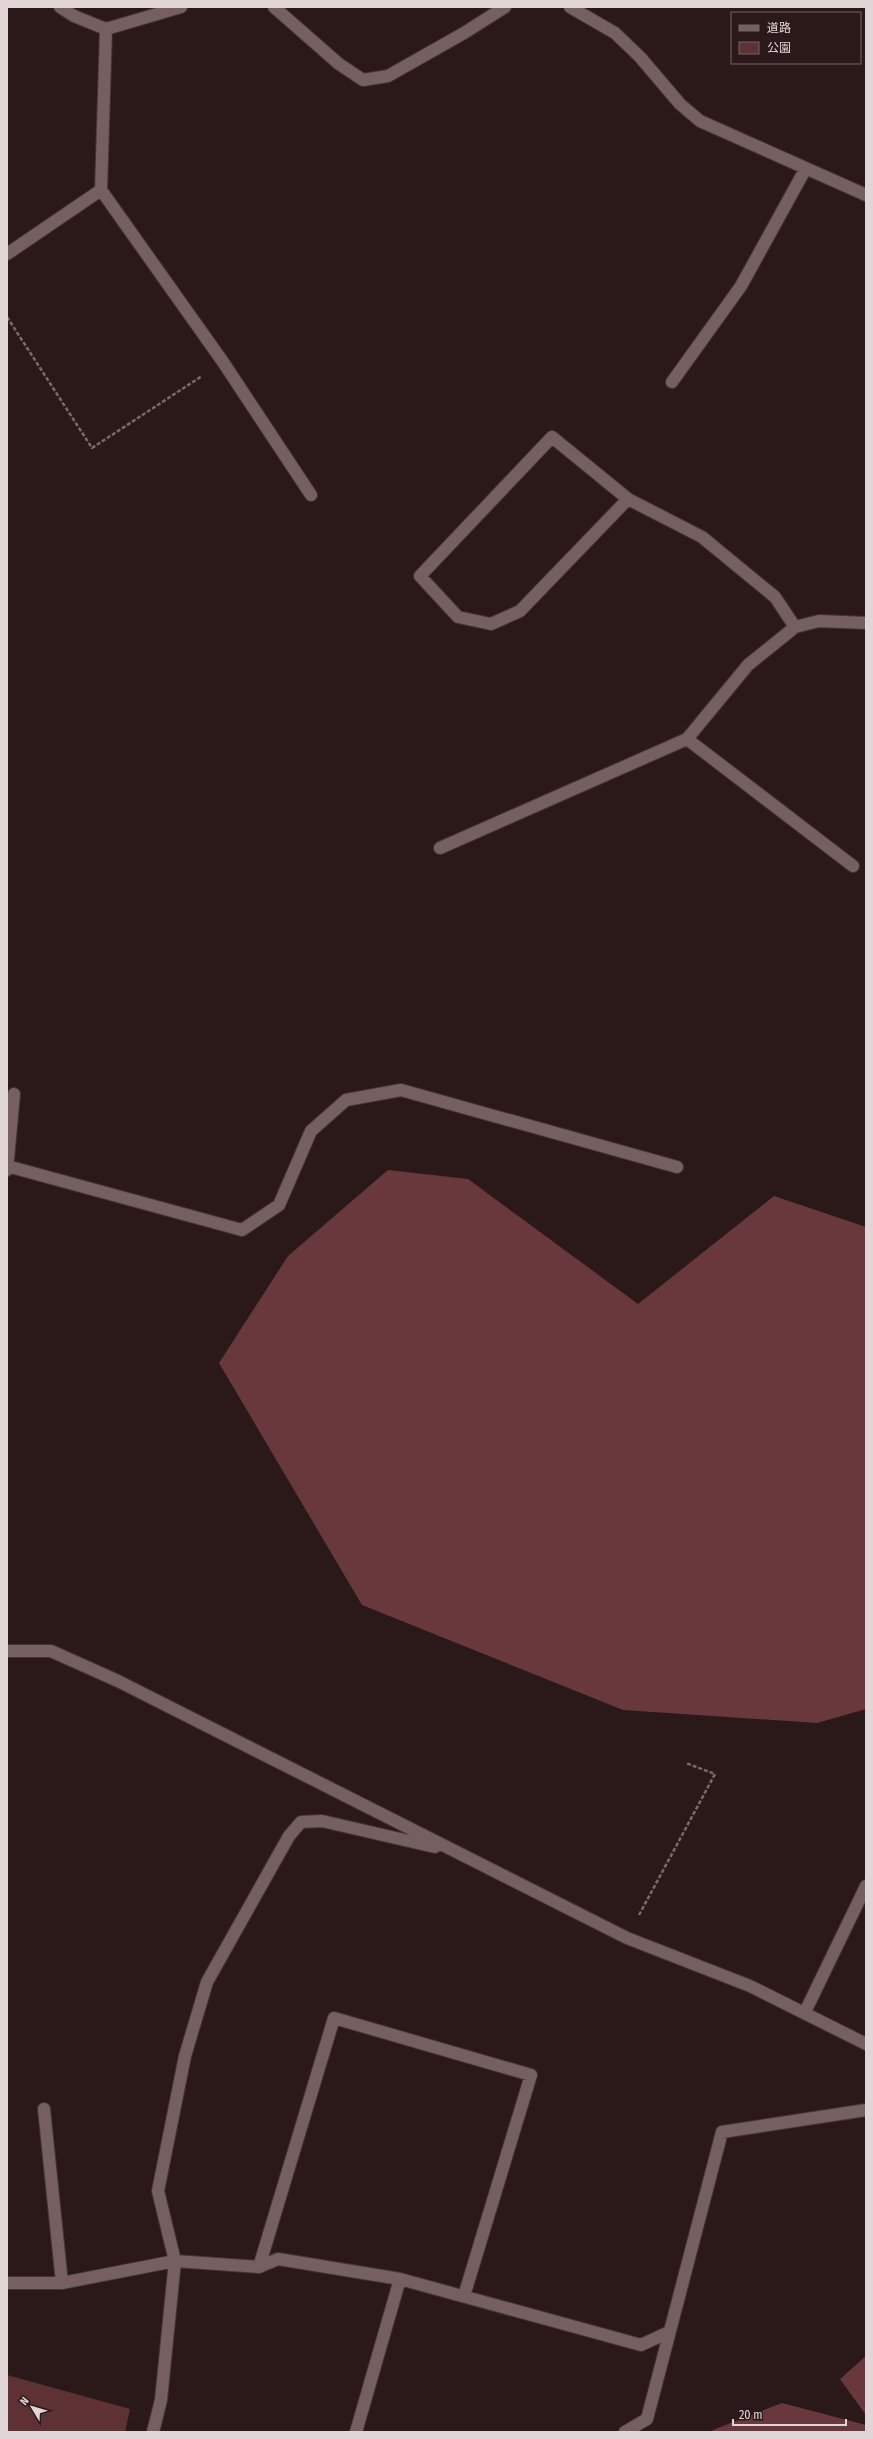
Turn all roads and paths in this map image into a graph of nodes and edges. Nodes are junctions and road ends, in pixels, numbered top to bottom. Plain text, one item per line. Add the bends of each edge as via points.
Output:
1 (60, 7) edge
2 (181, 7) edge
3 (274, 7) edge
4 (505, 7) edge
5 (570, 7) edge
6 (106, 29) junction
7 (806, 168) junction
8 (100, 190) junction
9 (866, 195) edge
10 (7, 254) edge
11 (7, 317) edge
12 (223, 362) junction
13 (672, 382) dead end
14 (311, 495) dead end
15 (628, 500) junction
16 (866, 622) edge
17 (795, 627) junction
18 (687, 739) junction
19 (440, 848) dead end
20 (853, 866) dead end
21 (14, 1094) dead end
22 (8, 1166) edge
23 (677, 1168) dead end
24 (7, 1170) edge
25 (7, 1651) edge
26 (686, 1763) dead end
27 (454, 1851) junction
28 (866, 1886) edge
29 (627, 1938) junction
30 (805, 2012) junction
31 (866, 2044) edge
32 (44, 2109) dead end
33 (866, 2110) edge
34 (175, 2261) junction
35 (259, 2267) junction
36 (400, 2279) junction
37 (62, 2283) junction
38 (7, 2284) edge
39 (464, 2296) junction
40 (669, 2332) junction
41 (153, 2432) edge
42 (356, 2432) edge
43 (625, 2432) edge

1 - 6 street via 74,16
2 - 6 street
3 - 4 street via 339,64 363,80 388,76
5 - 7 street via 615,33 640,57 680,104 700,121
6 - 8 street
7 - 9 street
7 - 13 street via 741,286
8 - 10 street
8 - 12 street
11 - 12 path via 92,448
12 - 14 street
15 - 15 street via 552,437 420,576 458,617 491,624 520,611
15 - 17 street via 702,537 775,597
16 - 17 street via 819,621
17 - 18 street via 748,665
18 - 19 street
18 - 20 street
21 - 22 street
22 - 23 street via 242,1230 280,1205 311,1131 346,1100 401,1090
22 - 24 street
25 - 27 street via 51,1651 111,1678
26 - 29 path via 715,1774
27 - 29 street
27 - 34 street via 322,1821 301,1822 289,1836 207,1982 185,2056 158,2191
28 - 30 street
29 - 30 street via 750,1986
30 - 31 street
32 - 37 street
33 - 40 street via 722,2132
34 - 35 street
34 - 37 street
34 - 41 street via 161,2400
35 - 36 street via 278,2259
35 - 39 street via 334,2018 531,2075
36 - 39 street
36 - 42 street
37 - 38 street
39 - 40 street via 641,2345
40 - 43 street via 647,2419

